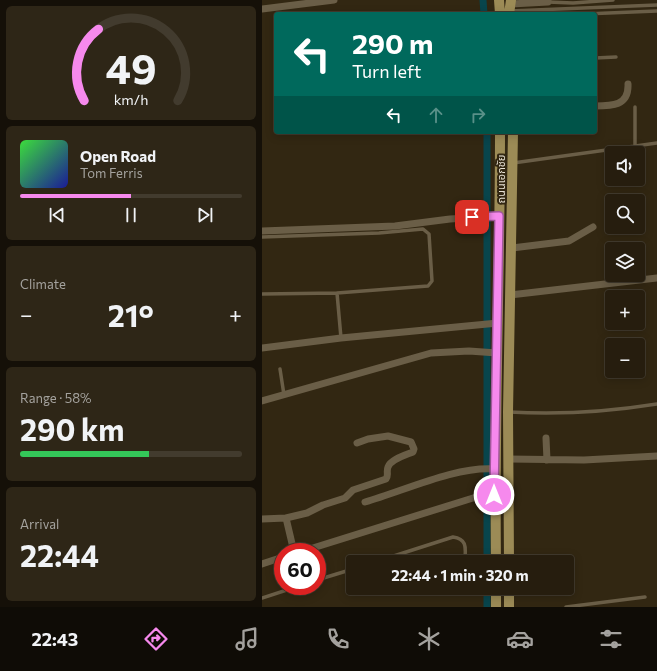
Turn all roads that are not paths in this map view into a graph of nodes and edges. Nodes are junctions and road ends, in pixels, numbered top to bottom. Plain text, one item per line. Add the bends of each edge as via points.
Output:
1 (334, 0) edge
2 (499, 0) edge
3 (613, 0) edge
4 (548, 1) edge
5 (657, 5) edge
6 (262, 9) edge
7 (508, 9) edge
8 (657, 11) edge
9 (597, 13) edge
10 (616, 57) dead end
11 (597, 58) edge
12 (628, 84) dead end
13 (597, 106) edge
14 (635, 107) dead end
15 (500, 134) edge
16 (513, 134) edge
17 (657, 143) edge
18 (635, 145) junction
19 (513, 163) junction
20 (496, 216) junction
21 (593, 227) dead end
22 (262, 231) edge
23 (262, 237) edge
24 (512, 248) junction
25 (657, 278) edge
26 (337, 293) junction
27 (262, 294) edge
28 (510, 295) junction
29 (494, 324) junction
30 (341, 338) junction
31 (262, 348) edge
32 (488, 352) junction
33 (280, 369) dead end
34 (284, 395) junction
35 (262, 401) edge
36 (657, 404) edge
37 (508, 412) junction
38 (546, 438) dead end
39 (357, 443) dead end
40 (657, 456) edge
41 (508, 459) junction
42 (547, 460) junction
43 (487, 468) junction
44 (494, 495) junction
45 (365, 502) dead end
46 (286, 518) junction
47 (262, 519) edge
48 (292, 543) edge
49 (326, 544) edge
50 (397, 555) edge
51 (465, 555) edge
52 (494, 555) edge
53 (509, 555) edge
54 (274, 560) edge
55 (262, 564) edge
56 (346, 571) edge
57 (326, 577) edge
58 (274, 594) edge
59 (496, 595) edge
60 (509, 595) edge
61 (645, 597) dead end
62 (262, 598) edge
63 (496, 607) edge
64 (509, 607) edge
65 (566, 607) edge

1 - 6 street
2 - 7 main road
3 - 4 lane via 573,3
4 - 7 street
5 - 7 lane
8 - 9 lane
10 - 11 lane
12 - 13 street via 625,98 618,104
14 - 18 lane
15 - 20 main road, ถนนเอกชัย
16 - 19 main road, ถนนเอกชัย
17 - 18 lane
18 - 19 lane
19 - 24 main road, ถนนเอกชัย
20 - 22 street via 395,226
20 - 29 main road, ถนนเอกชัย
21 - 24 street via 569,241
23 - 26 lane via 423,229 429,234 432,280 428,286
24 - 28 main road, ถนนเอกชัย
25 - 28 street
26 - 27 lane
26 - 30 lane
28 - 37 main road, ถนนเอกชัย
29 - 30 street
29 - 32 main road, ถนนเอกชัย
30 - 31 street
32 - 34 street via 431,354
32 - 43 main road, ถนนเอกชัย
33 - 34 lane
34 - 35 street
36 - 37 lane via 615,411
37 - 41 main road, ถนนเอกชัย
38 - 42 street
39 - 46 street via 388,436 411,442 414,449 413,452 391,463 388,478 353,490 345,498 307,513
40 - 42 street
41 - 42 street
41 - 53 main road, ถนนเอกชัย
43 - 44 main road, ถนนเอกชัย
43 - 45 street via 424,482
44 - 49 street via 474,498
44 - 52 main road, ถนนเอกชัย
46 - 47 street
46 - 48 street
50 - 51 lane via 453,537 466,544
54 - 55 street
56 - 57 lane
58 - 62 lane
59 - 63 main road
60 - 64 main road
61 - 65 lane

